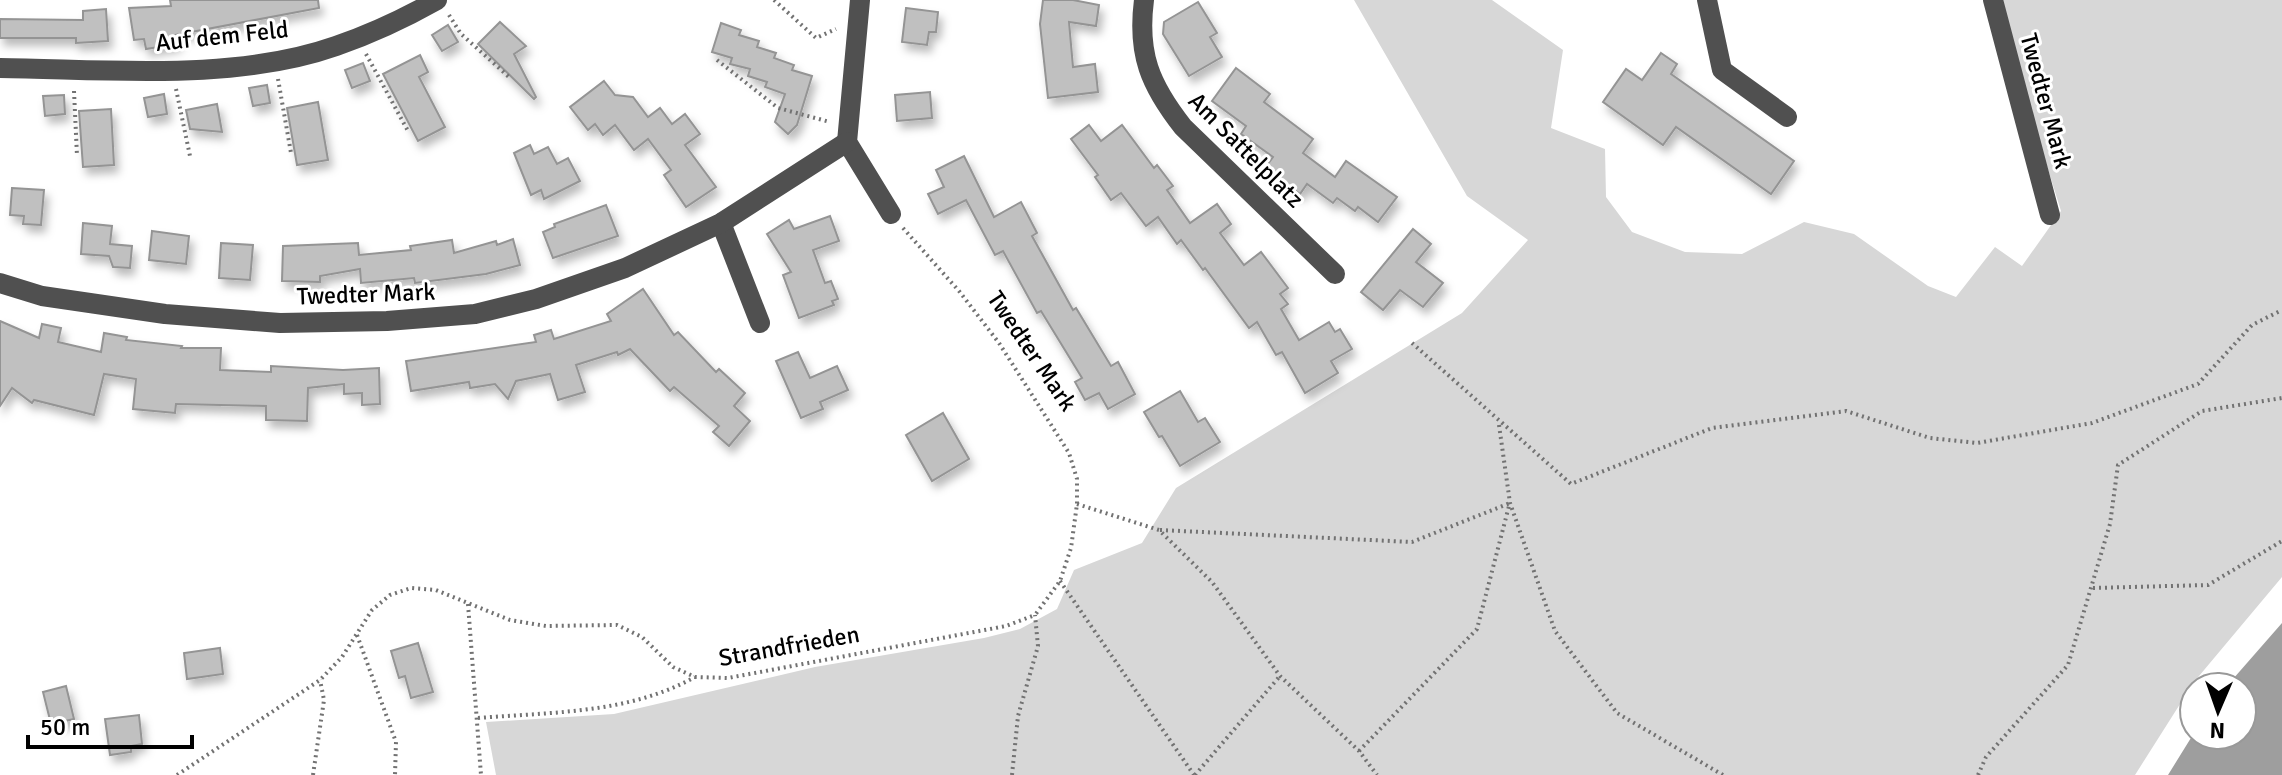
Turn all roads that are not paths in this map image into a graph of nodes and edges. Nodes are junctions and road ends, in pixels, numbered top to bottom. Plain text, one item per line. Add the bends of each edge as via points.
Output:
1 (860, 0) edge
2 (1144, 0) edge
3 (1707, 0) edge
4 (1993, 0) edge
5 (441, 6) edge
6 (0, 68) edge
7 (1787, 117) dead end
8 (848, 133) junction
9 (891, 214) road end
10 (2050, 215) dead end
11 (721, 223) junction
12 (1335, 274) dead end
13 (0, 283) edge
14 (760, 323) dead end

1 - 8 street
2 - 12 street, Am Sattelplatz via 1144,54 1162,100 1183,127
3 - 7 street via 1722,70
4 - 10 street, Twedter Mark
5 - 6 street, Auf dem Feld via 335,47 275,61 189,71
8 - 9 street
8 - 11 street, Twedter Mark
11 - 13 street, Twedter Mark via 625,268 475,314 280,323 165,314 42,296
11 - 14 street

